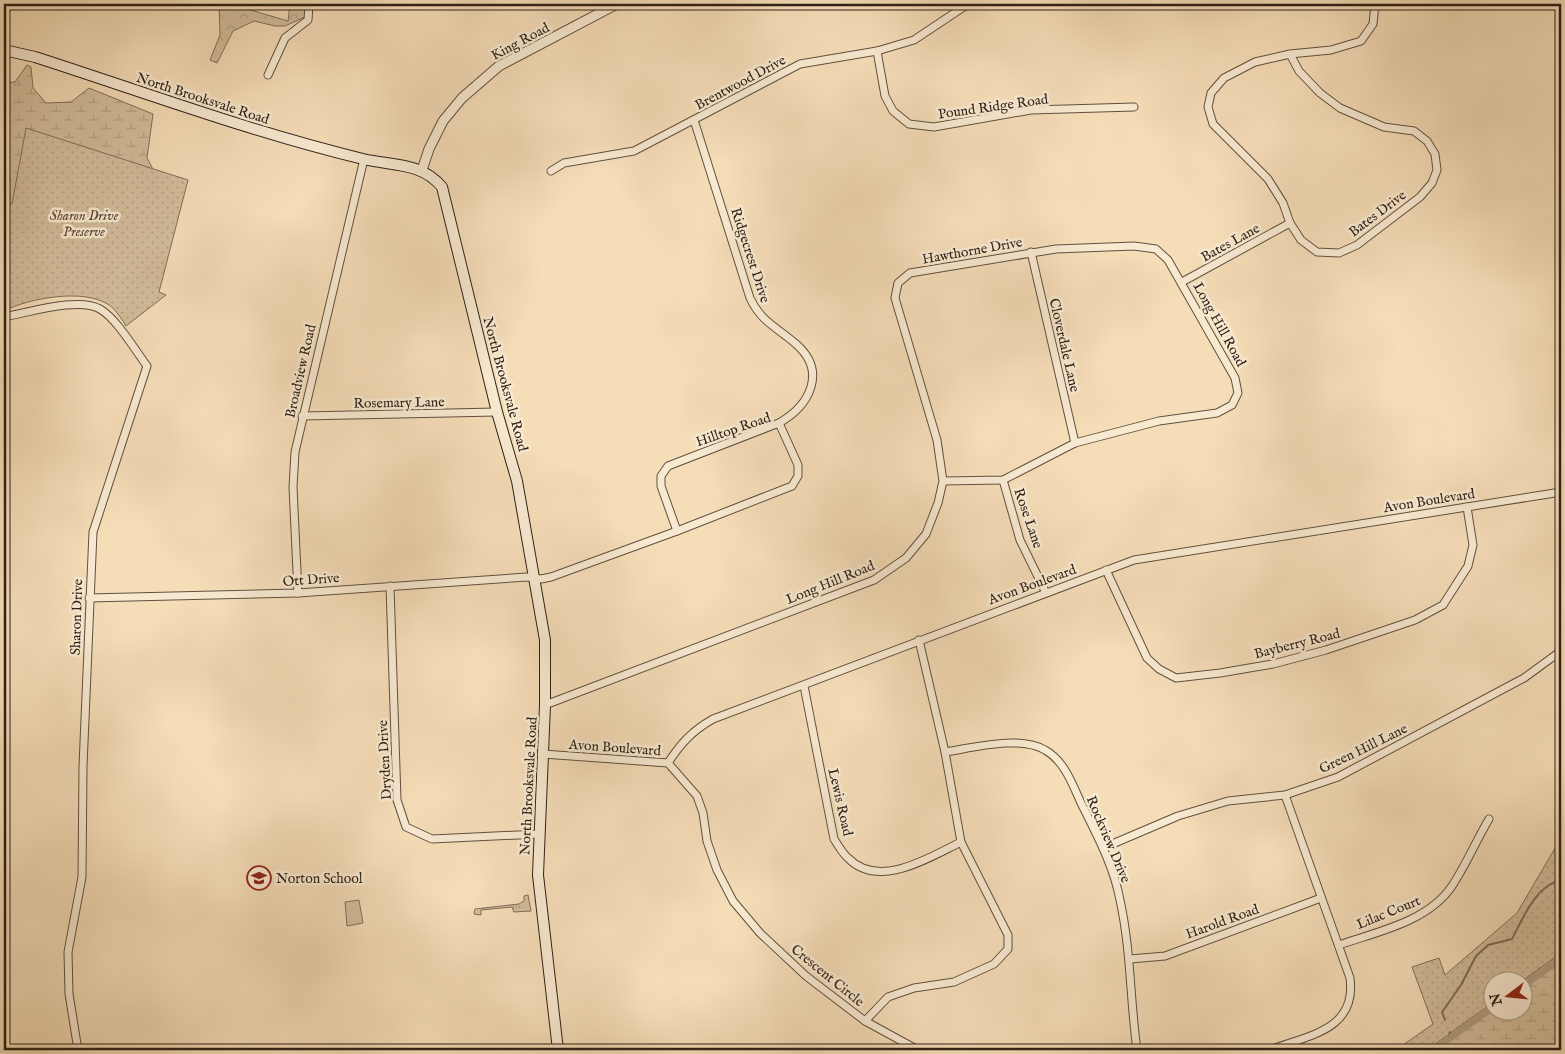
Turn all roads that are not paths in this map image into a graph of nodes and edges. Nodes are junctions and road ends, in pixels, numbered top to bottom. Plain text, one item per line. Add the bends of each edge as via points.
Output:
1 (309, 4) edge
2 (617, 4) edge
3 (968, 4) edge
4 (1375, 4) edge
5 (4, 50) edge
6 (878, 51) junction
7 (1290, 54) junction
8 (268, 75) dead end
9 (1134, 107) dead end
10 (694, 120) junction
11 (364, 159) junction
12 (422, 170) junction
13 (551, 171) dead end
14 (1290, 223) junction
15 (1031, 252) junction
16 (1182, 282) junction
17 (4, 320) edge
18 (498, 412) junction
19 (302, 416) junction
20 (779, 424) junction
21 (1075, 443) junction
22 (1003, 480) junction
23 (943, 481) junction
24 (1561, 492) edge
25 (1467, 507) junction
26 (677, 532) junction
27 (1106, 570) junction
28 (534, 578) junction
29 (390, 586) junction
30 (1045, 591) junction
31 (298, 593) junction
32 (89, 598) junction
33 (919, 640) junction
34 (1561, 651) edge
35 (804, 686) junction
36 (545, 705) junction
37 (945, 752) junction
38 (543, 754) junction
39 (668, 764) junction
40 (1285, 795) junction
41 (1489, 819) dead end
42 (538, 834) junction
43 (961, 842) junction
44 (1103, 848) junction
45 (1321, 898) junction
46 (1338, 945) junction
47 (1130, 959) junction
48 (865, 1021) junction
49 (78, 1050) edge
50 (558, 1050) edge
51 (918, 1050) edge
52 (1137, 1050) edge
53 (1270, 1050) edge

1 - 8 street via 308,20 285,38
2 - 12 street, King Road via 499,66 462,98 443,121
3 - 6 street, Brentwood Drive via 914,40
4 - 7 street, Bates Drive via 1374,24 1361,40 1331,50
5 - 11 main road, North Brooksvale Road via 48,61 252,130
6 - 9 street, Pound Ridge Road via 885,96 893,111 909,124 934,127 1031,110
6 - 10 street, Brentwood Drive via 800,64
7 - 14 street, Bates Drive via 1255,62 1224,78 1212,93 1208,107 1213,124 1268,179 1283,203
7 - 14 street, Bates Drive via 1299,71 1340,108 1384,126 1414,131 1427,141 1435,154 1437,170 1432,184 1391,222 1358,245 1339,252 1317,252 1301,240
10 - 13 street, Brentwood Drive via 634,151 564,163
10 - 20 street, Ridgecrest Drive via 756,312 797,345 806,355 810,368 810,395 802,407
11 - 12 main road, North Brooksvale Road
11 - 19 street, Broadview Road
12 - 18 main road, North Brooksvale Road via 433,176 442,187
14 - 16 street, Bates Lane
15 - 16 street, Hawthorne Drive via 1134,246 1156,249 1168,260
15 - 21 street, Cloverdale Lane
15 - 23 street, Hawthorne Drive via 910,273 898,283 895,298 937,440
16 - 21 street, Long Hill Road via 1236,378 1238,393 1232,405 1217,414 1159,421
17 - 32 street, Sharon Drive via 8,316 81,303 100,309 147,366 93,532
18 - 19 street, Rosemary Lane
18 - 28 main road, North Brooksvale Road via 517,481
19 - 31 street, Broadview Road via 292,487
20 - 26 street, Hilltop Road via 668,466 661,476 661,486
20 - 26 street, Hilltop Road via 798,466 798,476 792,486
21 - 22 street, Long Hill Road
22 - 23 street, Long Hill Road
22 - 30 street, Rose Lane via 1020,540
23 - 36 street, Long Hill Road via 926,534 906,558 874,580
24 - 25 street, Avon Boulevard
25 - 27 street, Avon Boulevard via 1134,560
25 - 27 street, Bayberry Road via 1473,545 1468,566 1443,605 1415,620 1326,650 1229,672 1176,678 1159,669 1148,658
26 - 28 street, Hilltop Road via 551,578
27 - 30 street, Avon Boulevard
28 - 29 street, Ott Drive
28 - 36 main road, North Brooksvale Road via 545,640
29 - 31 street, Ott Drive
29 - 42 street, Dryden Drive via 397,800 406,828 432,839
30 - 33 street, Avon Boulevard
31 - 32 street, Ott Drive
32 - 49 street, Sharon Drive via 82,877 68,952 69,994
33 - 35 street, Avon Boulevard
33 - 37 street, Crescent Circle
34 - 40 street, Green Hill Lane via 1524,678 1338,777
35 - 39 street, Avon Boulevard via 713,718 681,743
35 - 43 street, Lewis Road via 834,839 848,859 868,870 890,871 912,866
36 - 38 main road, North Brooksvale Road
37 - 43 street, Crescent Circle
37 - 44 street, Rockview Drive via 1005,743 1044,749 1058,760 1070,780
38 - 39 street, Avon Boulevard
38 - 42 main road, North Brooksvale Road
39 - 48 street, Crescent Circle via 697,796 716,870 733,901 760,933 806,976
40 - 44 street, Green Hill Lane via 1228,801 1178,816
40 - 45 street
41 - 46 street, Lilac Court via 1451,887 1432,907 1409,920
42 - 50 main road, North Brooksvale Road via 538,875
43 - 48 street, Crescent Circle via 1008,934 1008,949 994,964 954,982 914,988 888,997
44 - 47 street, Rockview Drive via 1120,898
45 - 46 street
45 - 47 street, Harold Road via 1165,956
46 - 53 street via 1353,995 1348,1010 1325,1029
47 - 52 street, Rockview Drive
48 - 51 street

